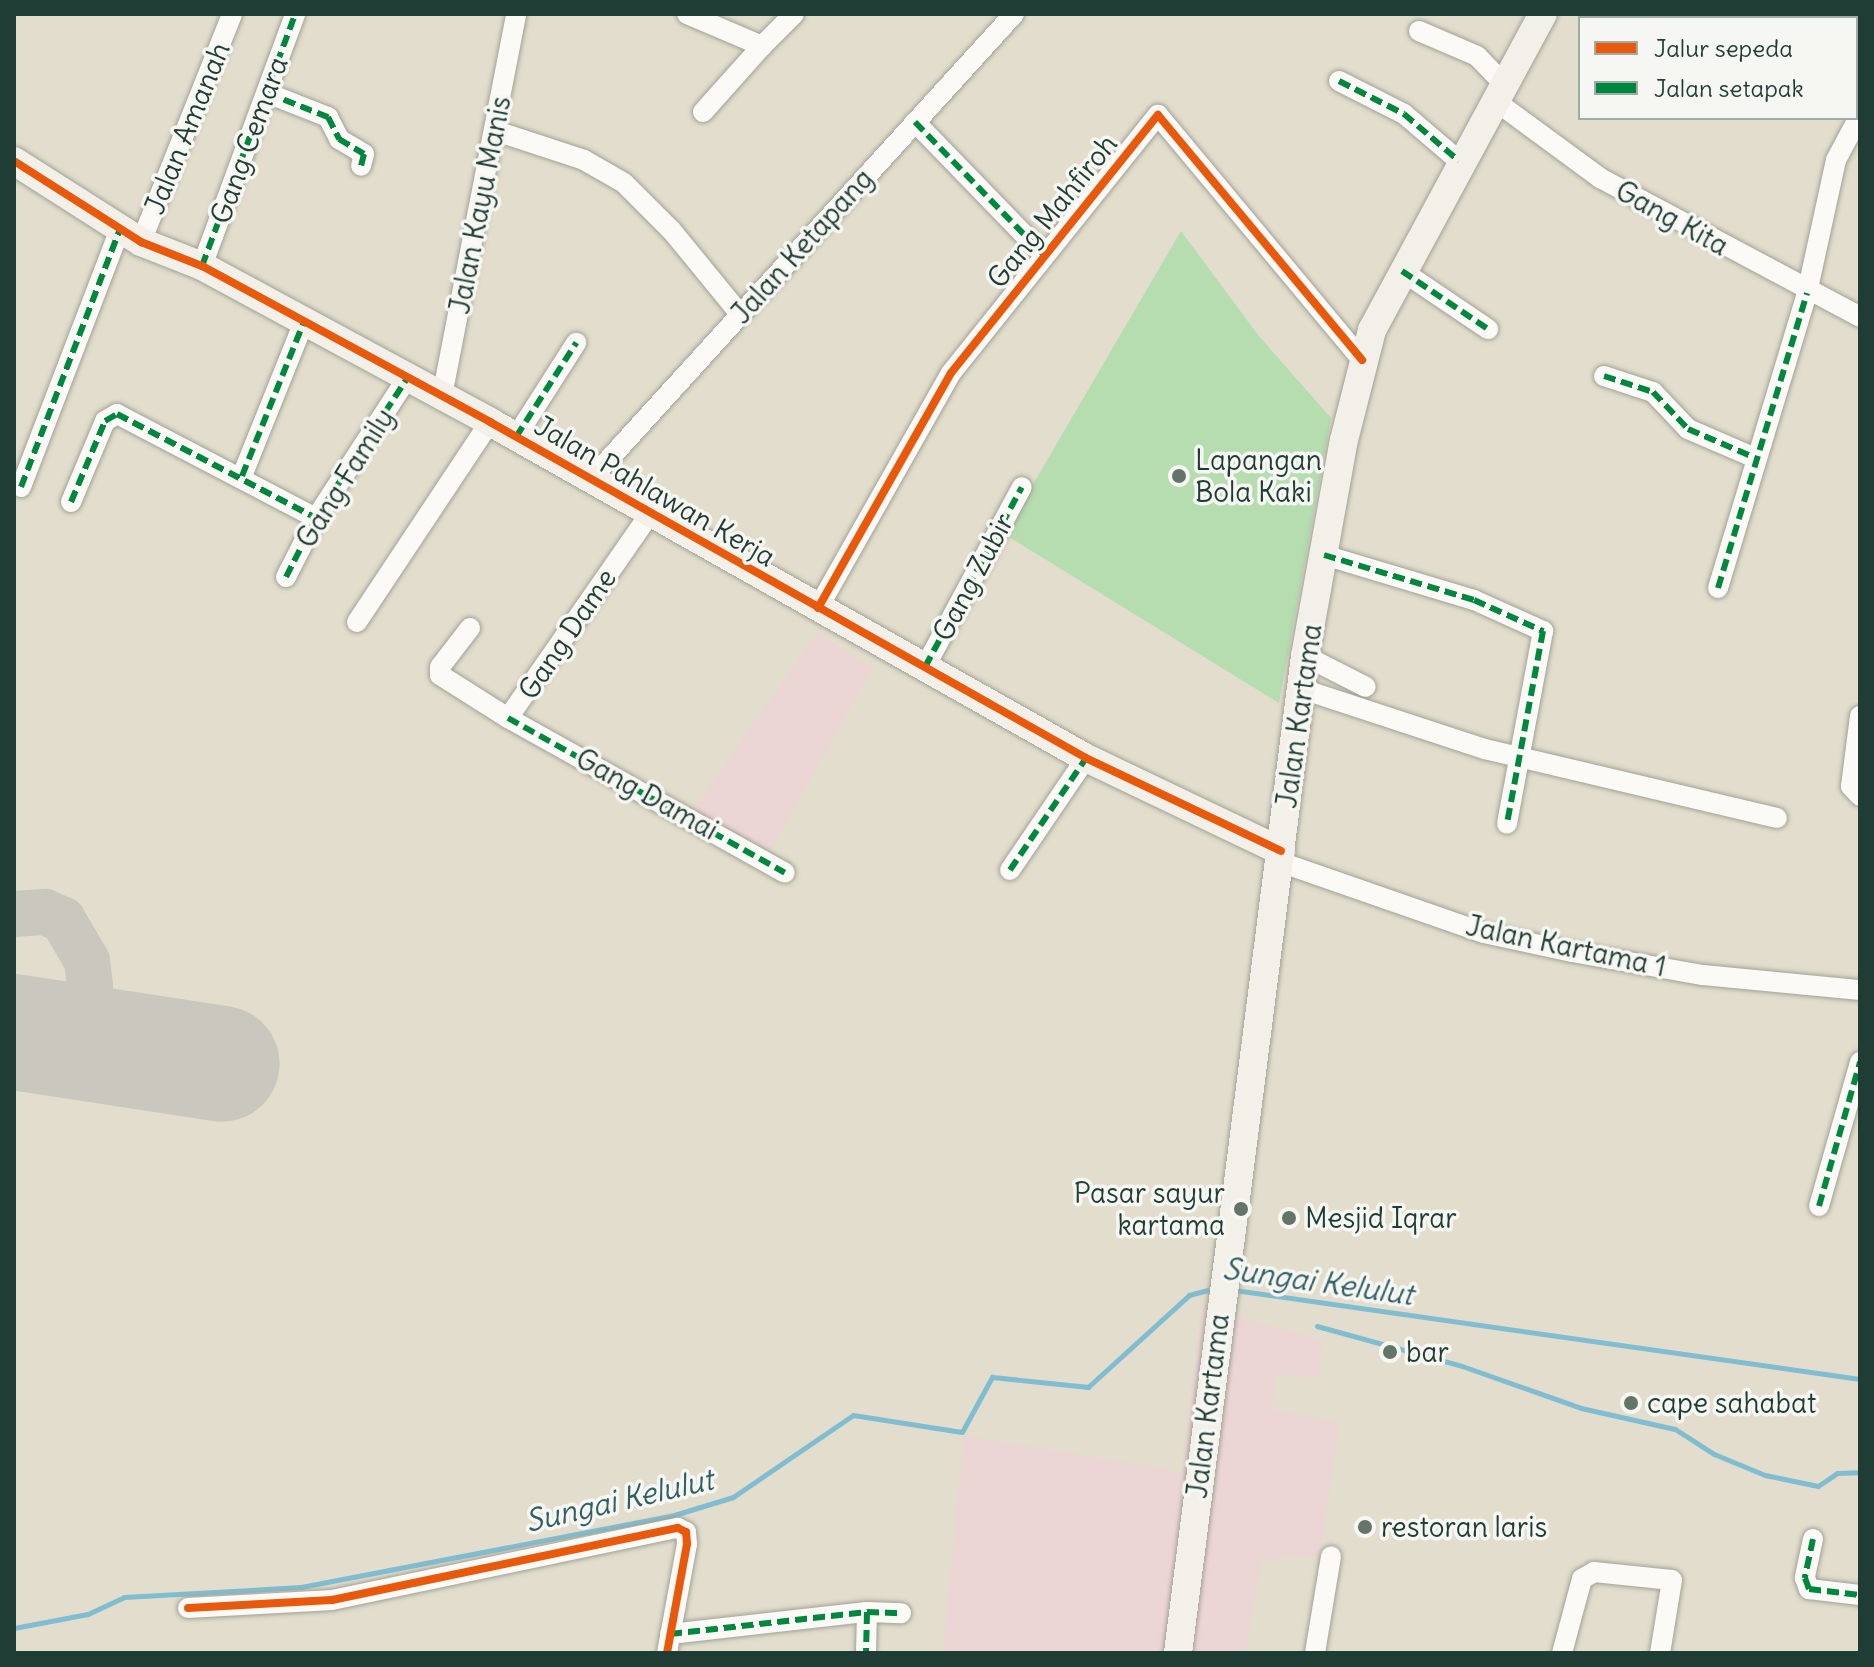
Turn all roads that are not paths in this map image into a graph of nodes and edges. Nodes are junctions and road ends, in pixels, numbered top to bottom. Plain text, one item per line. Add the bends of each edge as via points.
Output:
1 (232, 14) edge
2 (295, 14) edge
3 (516, 14) edge
4 (687, 14) edge
5 (794, 14) edge
6 (1014, 14) edge
7 (1543, 14) edge
8 (1419, 31) dead end
9 (762, 46) junction
10 (1339, 81) dead end
11 (1499, 92) junction
12 (267, 93) junction
13 (703, 112) dead end
14 (1857, 120) edge
15 (915, 122) junction
16 (496, 131) junction
17 (14, 161) edge
18 (1459, 161) junction
19 (361, 166) dead end
20 (131, 234) junction
21 (1044, 255) junction
22 (202, 266) junction
23 (1402, 271) junction
24 (1807, 293) junction
25 (740, 314) junction
26 (1860, 317) edge
27 (304, 322) junction
28 (1488, 329) dead end
29 (576, 343) dead end
30 (1362, 360) junction
31 (1604, 376) dead end
32 (406, 380) junction
33 (442, 396) junction
34 (490, 422) junction
35 (516, 437) junction
36 (1753, 457) junction
37 (242, 476) junction
38 (591, 479) junction
39 (21, 487) dead end
40 (1022, 487) dead end
41 (71, 502) dead end
42 (650, 514) junction
43 (316, 518) junction
44 (1324, 555) junction
45 (286, 577) dead end
46 (1718, 588) dead end
47 (818, 608) junction
48 (357, 622) dead end
49 (470, 628) dead end
50 (1305, 656) junction
51 (925, 667) junction
52 (1366, 687) dead end
53 (1302, 689) junction
54 (1860, 716) edge
55 (508, 718) junction
56 (1518, 757) junction
57 (1086, 758) junction
58 (1860, 796) edge
59 (1777, 818) dead end
60 (1507, 824) dead end
61 (1281, 856) junction
62 (1010, 870) dead end
63 (785, 873) dead end
64 (1860, 990) edge
65 (1860, 1062) edge
66 (1819, 1206) dead end
67 (1813, 1539) dead end
68 (1331, 1556) dead end
69 (1860, 1595) edge
70 (188, 1608) dead end
71 (867, 1612) junction
72 (901, 1613) dead end
73 (669, 1644) edge
74 (866, 1653) edge
75 (1178, 1653) edge
76 (1315, 1653) edge
77 (1562, 1653) edge
78 (1660, 1653) edge

1 - 20 street, Jalan Amanah
2 - 12 street, Gang Cemara
3 - 16 street, Jalan Kayu Manis
4 - 9 street
5 - 9 street
6 - 15 street, Jalan Ketapang
7 - 11 main road, Jalan Kartama
8 - 11 street, Gang Kita via 1477,56
9 - 13 street
10 - 18 street via 1404,114
11 - 18 main road, Jalan Kartama
11 - 24 street, Gang Kita via 1600,178
12 - 19 street via 321,112 339,139 364,154
12 - 22 street, Gang Cemara
14 - 24 street via 1836,160
15 - 21 street
15 - 25 street, Jalan Ketapang
16 - 25 street via 584,160 624,183 663,220
16 - 33 street, Jalan Kayu Manis
17 - 20 main road, Jalan Pahlawan Kerja
18 - 23 main road, Jalan Kartama
20 - 22 main road, Jalan Pahlawan Kerja
20 - 39 street, Jalan Amanah via 63,375
21 - 30 street, Gang Mahfiroh via 1158,115
21 - 47 street, Gang Mahfiroh via 951,373
22 - 27 main road, Jalan Pahlawan Kerja
23 - 28 street
23 - 30 main road, Jalan Kartama
24 - 26 street, Gang Kita
24 - 36 street
25 - 38 street, Jalan Ketapang
27 - 32 main road, Jalan Pahlawan Kerja
27 - 37 street
29 - 35 street
30 - 44 main road, Jalan Kartama
31 - 36 street via 1653,392 1688,429
32 - 33 main road, Jalan Pahlawan Kerja
32 - 43 street, Gang Family
33 - 34 main road, Jalan Pahlawan Kerja
34 - 35 main road, Jalan Pahlawan Kerja
34 - 48 street
35 - 38 main road, Jalan Pahlawan Kerja
36 - 46 street
37 - 41 street via 112,414
37 - 43 street
38 - 42 main road, Jalan Pahlawan Kerja
40 - 51 street, Gang Zubir
42 - 47 main road, Jalan Pahlawan Kerja
42 - 55 street, Gang Dame
43 - 45 street, Gang Family
44 - 50 main road, Jalan Kartama
44 - 56 street via 1420,582 1540,627 1544,637
47 - 51 main road, Jalan Pahlawan Kerja
49 - 55 street, Gang Dame via 440,667 440,675
50 - 52 street
50 - 53 main road, Jalan Kartama
51 - 57 main road, Jalan Pahlawan Kerja
53 - 56 street
53 - 61 main road, Jalan Kartama
54 - 58 street via 1851,786
55 - 63 street, Gang Damai
56 - 59 street
56 - 60 street
57 - 61 main road, Jalan Pahlawan Kerja
57 - 62 street
61 - 64 street, Jalan Kartama 1 via 1484,933 1703,975
61 - 75 main road, Jalan Kartama
65 - 66 street
67 - 69 street via 1805,1578 1809,1589
68 - 76 street
70 - 73 street via 332,1600 678,1528 688,1539
71 - 72 street
71 - 73 street via 816,1614
71 - 74 street
77 - 78 street via 1582,1579 1594,1572 1672,1580

